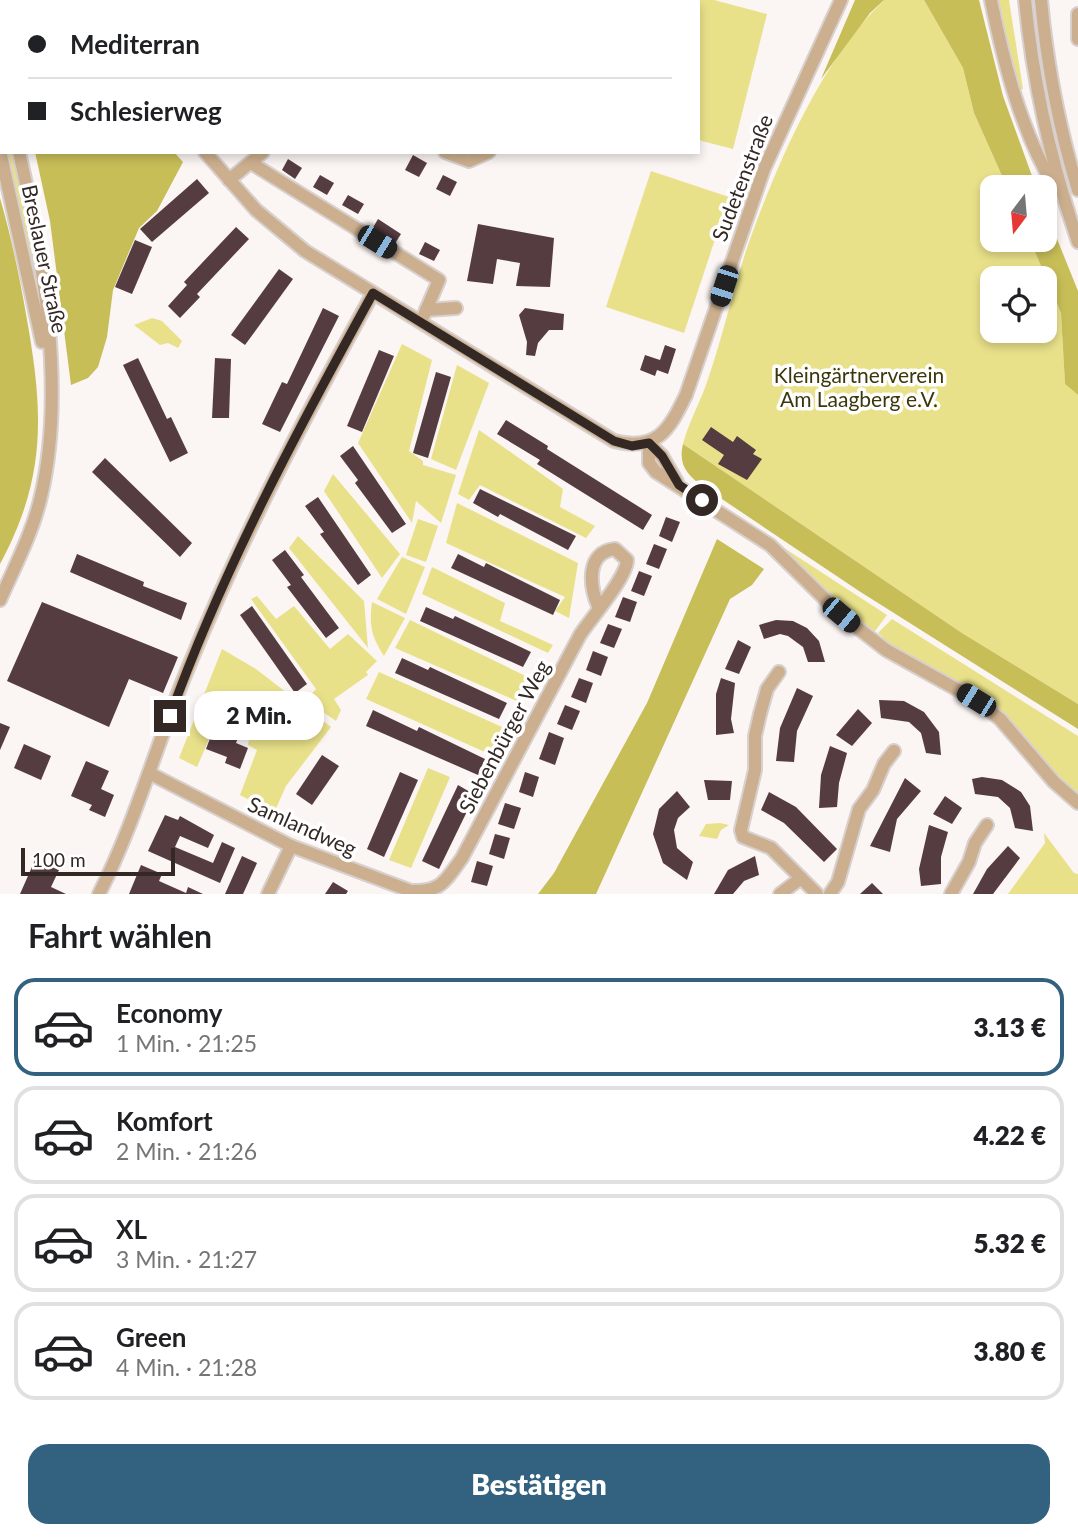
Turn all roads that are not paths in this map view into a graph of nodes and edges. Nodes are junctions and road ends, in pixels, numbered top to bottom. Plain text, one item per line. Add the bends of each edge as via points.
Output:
1 (841, 0) edge
2 (991, 0) edge
3 (1025, 0) edge
4 (1041, 0) edge
5 (1078, 14) edge
6 (1078, 39) edge
7 (1, 154) edge
8 (19, 154) edge
9 (207, 154) edge
10 (261, 154) edge
11 (450, 154) edge
12 (485, 154) edge
13 (251, 163) junction
14 (229, 180) junction
15 (1078, 190) edge
16 (1066, 206) junction
17 (1078, 242) edge
18 (373, 293) junction
19 (456, 309) dead end
20 (424, 316) junction
21 (49, 375) junction
22 (649, 443) junction
23 (0, 600) edge
24 (598, 606) dead end
25 (779, 672) dead end
26 (894, 751) dead end
27 (149, 773) junction
28 (1078, 803) edge
29 (987, 825) dead end
30 (290, 846) junction
31 (801, 878) junction
32 (444, 884) joint
33 (99, 894) edge
34 (268, 894) edge
35 (780, 894) edge
36 (817, 894) edge
37 (830, 894) edge
38 (951, 894) edge

1 - 22 street, Sudetenstraße via 751,205 688,389 673,422
2 - 16 street via 1026,127 1040,163
3 - 16 street via 1045,128
4 - 15 street via 1046,51
5 - 6 street
7 - 21 street, Breslauer Straße
8 - 21 street, Breslauer Straße via 37,244 51,352
9 - 14 street
10 - 13 street
11 - 12 street via 469,161
13 - 14 street
13 - 20 street via 439,281
14 - 18 street via 282,233
16 - 17 street
18 - 20 street
18 - 27 street via 261,505 185,673
19 - 20 street
20 - 22 street via 614,441 632,446
21 - 23 street, Breslauer Straße via 51,421 41,498
22 - 28 street via 679,485 771,545 841,615 886,650 976,700 1000,719
24 - 32 street, Siebenbürger Weg
25 - 31 street via 767,689 760,713 755,771 740,821 743,837 771,848
26 - 37 street via 859,809 838,882
27 - 30 street, Samlandweg
27 - 33 street
29 - 38 street
30 - 32 street, Samlandweg via 411,891 429,891
30 - 34 street
31 - 35 street
31 - 36 street

